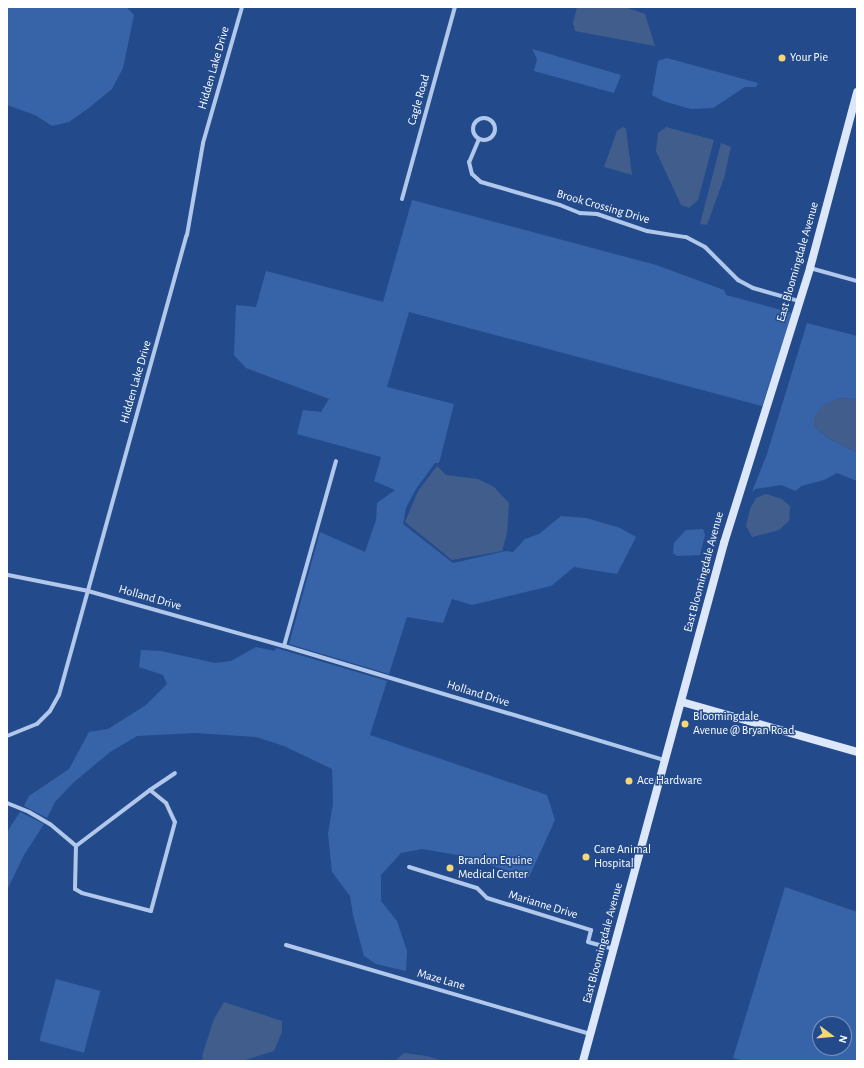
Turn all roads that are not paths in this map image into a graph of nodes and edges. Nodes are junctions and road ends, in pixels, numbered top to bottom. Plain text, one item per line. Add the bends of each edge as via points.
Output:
1 (242, 7) edge
2 (455, 7) edge
3 (857, 92) edge
4 (479, 139) junction
5 (402, 199) dead end
6 (810, 268) junction
7 (857, 281) edge
8 (799, 301) junction
9 (336, 461) dead end
10 (8, 575) dead end
11 (88, 592) junction
12 (284, 646) junction
13 (682, 702) junction
14 (7, 736) edge
15 (857, 752) edge
16 (666, 760) junction
17 (175, 773) dead end
18 (150, 790) junction
19 (7, 803) edge
20 (76, 846) junction
21 (409, 867) dead end
22 (286, 945) dead end
23 (615, 949) junction
24 (590, 1034) junction
25 (583, 1061) edge

1 - 11 street, Hidden Lake Drive via 204,143 187,235
2 - 5 street, Cagle Road
3 - 6 main road, East Bloomingdale Avenue
4 - 4 street via 486,140 494,134 493,123 487,119 480,119 473,127 474,134
4 - 8 street, Brook Crossing Drive via 469,162 472,174 481,182 580,213 597,214 647,231 686,237 705,247 738,280 753,288
6 - 7 street
6 - 8 main road, East Bloomingdale Avenue
8 - 13 main road, East Bloomingdale Avenue via 743,478
9 - 12 street
10 - 11 street, Holland Drive
11 - 12 street, Holland Drive
11 - 14 street, Hidden Lake Drive via 59,695 50,711 37,724
12 - 16 street, Holland Drive
13 - 15 main road
13 - 16 main road, East Bloomingdale Avenue
16 - 23 main road, East Bloomingdale Avenue
17 - 18 street
18 - 20 street
18 - 20 street via 166,802 175,822 151,912 75,889
19 - 20 street via 50,824
21 - 23 street, Marianne Drive via 477,888 487,898 591,930 588,942
22 - 24 street, Maze Lane
23 - 24 main road, East Bloomingdale Avenue
24 - 25 main road, East Bloomingdale Avenue

